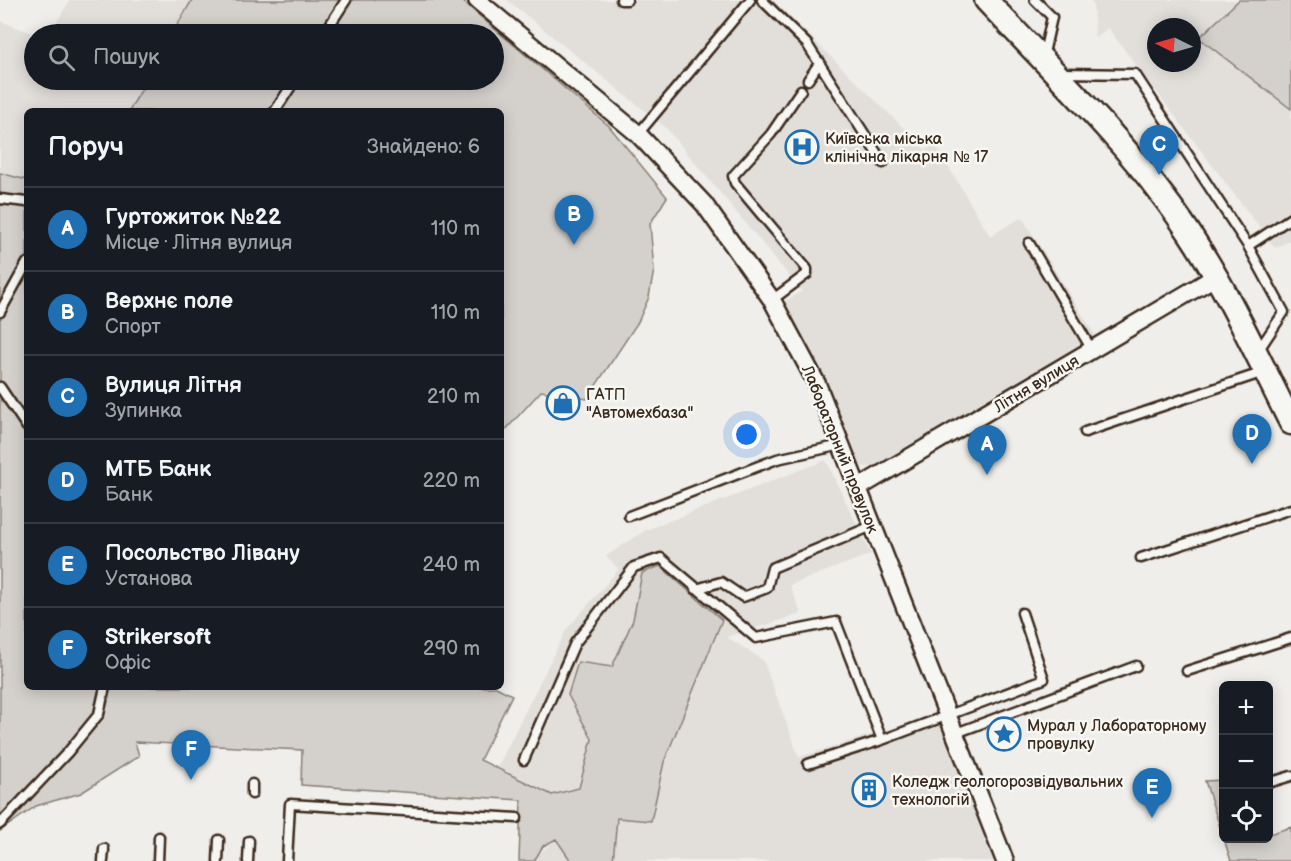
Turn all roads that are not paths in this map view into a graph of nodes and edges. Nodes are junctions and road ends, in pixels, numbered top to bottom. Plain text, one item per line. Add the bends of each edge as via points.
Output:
1 (346, 0) edge
2 (621, 0) edge
3 (627, 0) edge
4 (750, 0) edge
5 (762, 0) edge
6 (986, 0) edge
7 (1035, 0) edge
8 (486, 3) edge
9 (330, 24) edge
10 (820, 62) junction
11 (1048, 67) junction
12 (808, 80) dead end
13 (289, 90) edge
14 (801, 90) dead end
15 (277, 108) edge
16 (638, 134) junction
17 (883, 163) dead end
18 (0, 199) edge
19 (24, 202) edge
20 (1291, 218) edge
21 (1029, 243) dead end
22 (1248, 246) junction
23 (24, 268) edge
24 (1215, 277) junction
25 (772, 300) junction
26 (0, 312) edge
27 (1288, 314) edge
28 (1092, 350) junction
29 (1260, 363) junction
30 (0, 387) edge
31 (24, 423) edge
32 (1291, 423) edge
33 (1085, 432) dead end
34 (841, 445) junction
35 (858, 488) junction
36 (1291, 509) edge
37 (628, 516) dead end
38 (872, 526) junction
39 (1141, 558) dead end
40 (696, 589) junction
41 (1022, 612) dead end
42 (1291, 638) edge
43 (1136, 666) dead end
44 (1187, 671) dead end
45 (104, 690) edge
46 (950, 716) junction
47 (956, 732) junction
48 (882, 741) junction
49 (524, 760) dead end
50 (808, 764) dead end
51 (1291, 776) edge
52 (1273, 782) edge
53 (517, 818) dead end
54 (0, 824) edge
55 (159, 837) dead end
56 (219, 840) dead end
57 (249, 841) dead end
58 (104, 849) dead end
59 (103, 861) edge
60 (158, 861) edge
61 (218, 861) edge
62 (248, 861) edge
63 (287, 861) edge
64 (1005, 861) edge

1 - 9 lane
2 - 3 lane
4 - 16 lane
5 - 10 lane
6 - 11 main road
7 - 11 lane via 1052,17
8 - 16 street, Лабораторний провулок
10 - 12 lane
10 - 17 lane
11 - 22 lane via 1134,74
11 - 24 main road via 1153,183 1191,235
13 - 15 lane
14 - 25 lane via 771,134 737,168 734,176 735,183 807,269 807,274
16 - 25 street, Лабораторний провулок via 704,204
18 - 19 lane
20 - 22 lane
21 - 28 lane
22 - 27 lane
23 - 26 lane
24 - 28 street, Літня вулиця
24 - 29 main road
25 - 34 street, Лабораторний провулок via 817,384
27 - 29 lane
28 - 35 street, Літня вулиця
29 - 32 main road
29 - 33 lane
30 - 31 lane
34 - 35 street, Лабораторний провулок
34 - 37 lane via 777,459
35 - 38 street, Лабораторний провулок
36 - 39 lane
38 - 40 lane via 772,568 767,588 743,597 721,582
38 - 46 street, Лабораторний провулок
40 - 48 lane via 756,638 837,622
40 - 49 lane via 661,558 634,567 575,643
41 - 46 lane via 1044,679
42 - 44 lane
43 - 47 lane
45 - 54 lane via 99,714
46 - 47 street, Лабораторний провулок
46 - 48 lane
47 - 64 street, Лабораторний провулок
48 - 50 lane
51 - 52 lane
53 - 63 lane via 290,804
55 - 60 lane
56 - 61 lane
57 - 62 lane
58 - 59 lane

